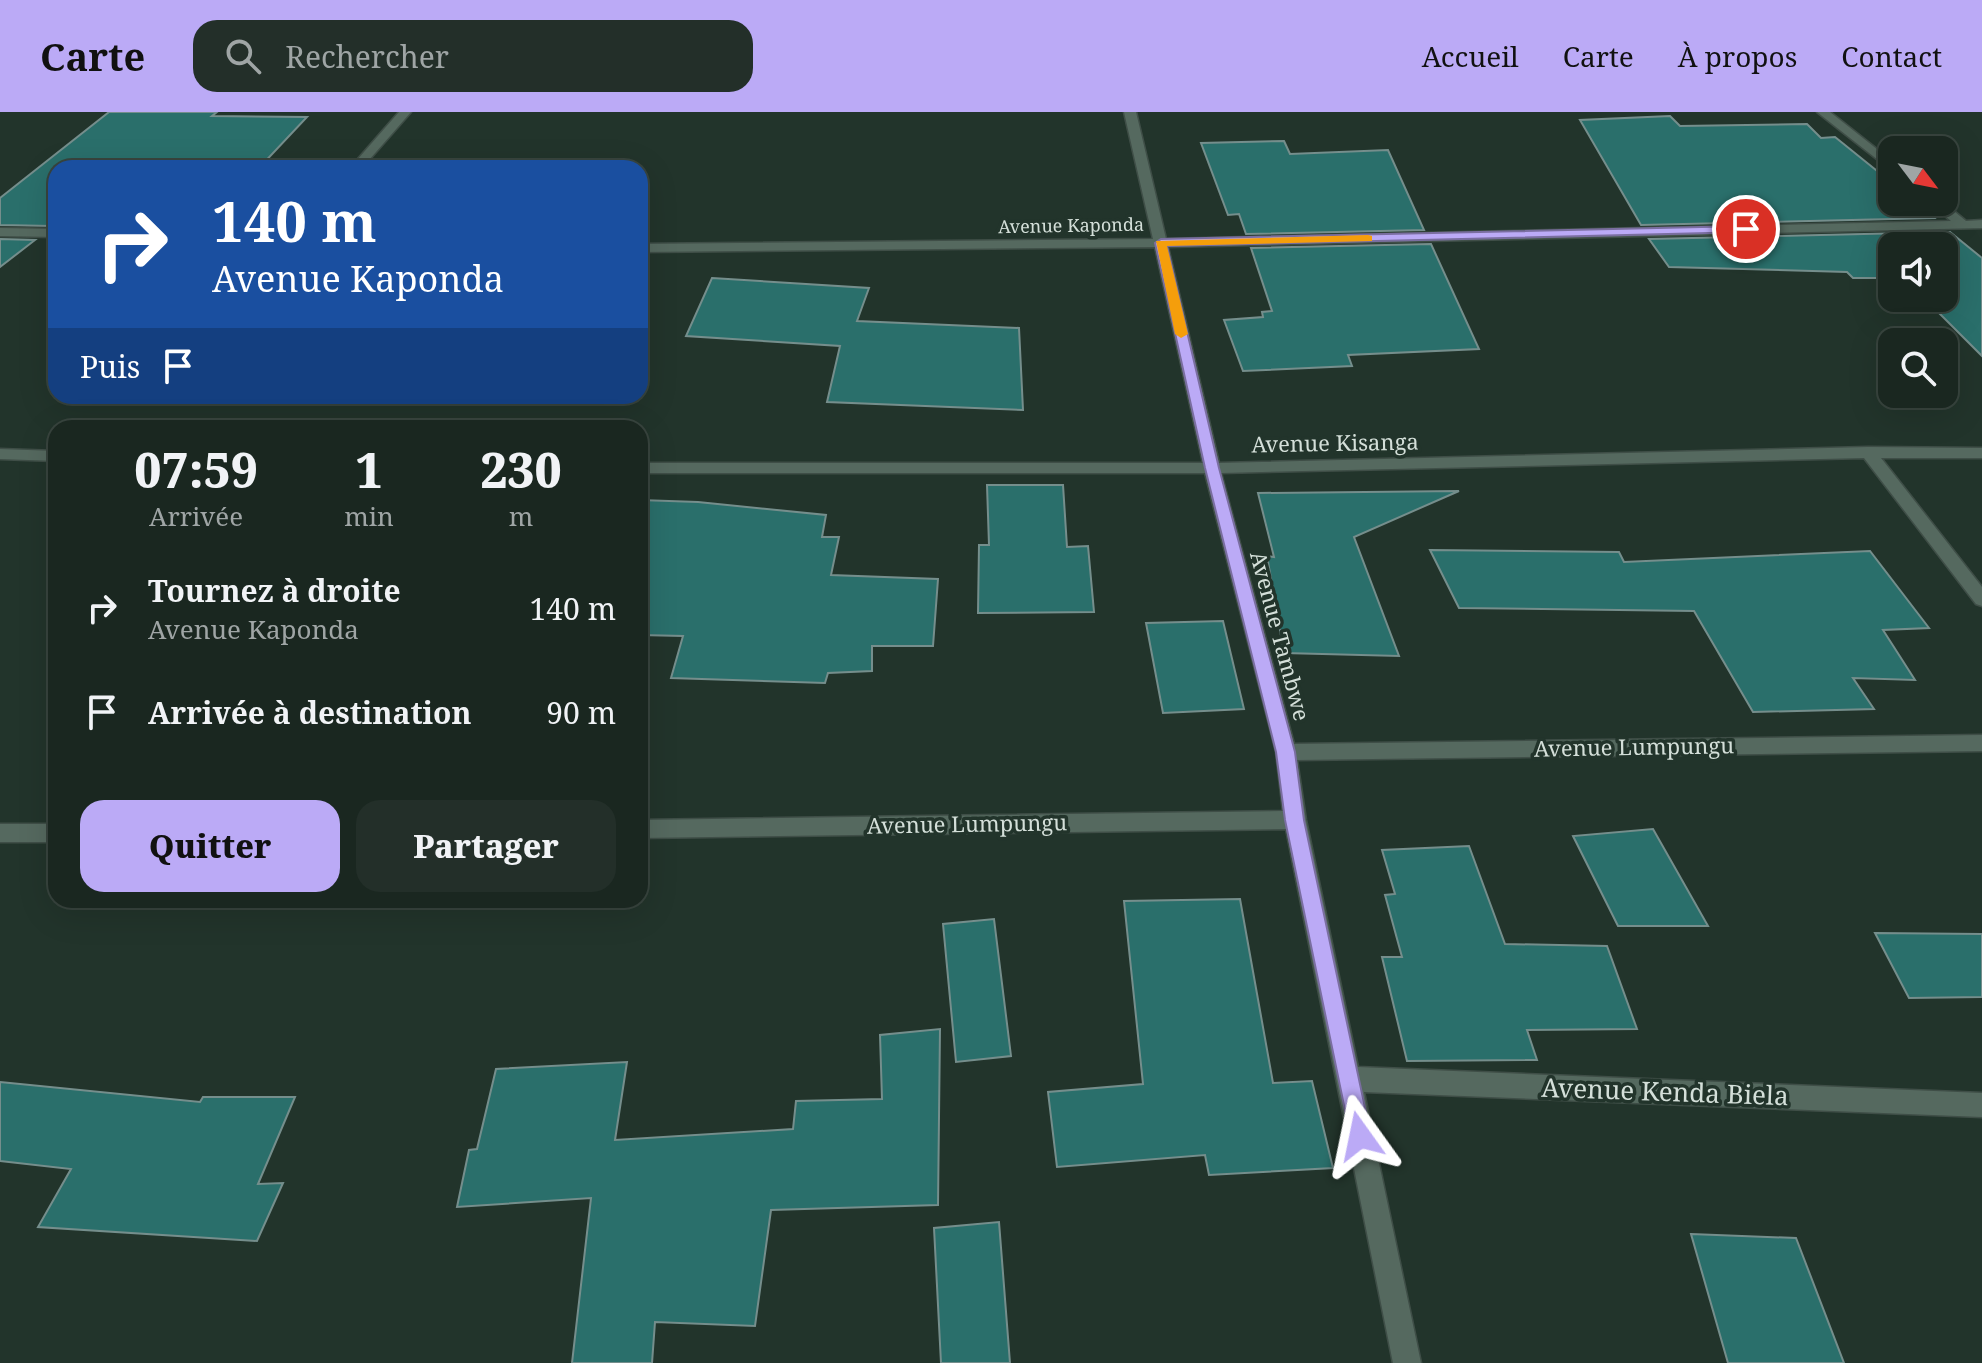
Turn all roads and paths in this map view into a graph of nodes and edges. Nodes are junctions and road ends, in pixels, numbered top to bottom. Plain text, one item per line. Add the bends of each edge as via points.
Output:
1 (405, 112) edge
2 (1130, 112) edge
3 (1823, 112) edge
4 (1878, 156) edge
5 (363, 160) edge
6 (1952, 216) edge
7 (1962, 224) junction
8 (1982, 224) edge
9 (0, 232) edge
10 (48, 233) edge
11 (1161, 243) junction
12 (648, 248) edge
13 (1868, 452) junction
14 (1982, 453) edge
15 (0, 454) edge
16 (48, 456) edge
17 (648, 468) edge
18 (1212, 468) junction
19 (1982, 600) edge
20 (1982, 743) edge
21 (1286, 752) junction
22 (1295, 820) junction
23 (648, 829) edge
24 (0, 833) edge
25 (48, 833) edge
26 (1348, 1079) junction
27 (1982, 1105) edge
28 (1407, 1363) edge

1 - 5 street
2 - 11 street, Avenue Tambwe
3 - 4 street
6 - 7 street
7 - 8 street, Avenue Kaponda
7 - 11 street, Avenue Kaponda
9 - 10 street
11 - 12 street, Avenue Kaponda
11 - 18 street, Avenue Tambwe
13 - 14 street, Avenue Kisanga
13 - 18 street, Avenue Kisanga
13 - 19 street
15 - 16 street
17 - 18 street, Avenue Kisanga
18 - 21 street, Avenue Tambwe
20 - 21 street, Avenue Lumpungu
21 - 22 street, Avenue Tambwe
22 - 23 street, Avenue Lumpungu
22 - 26 street, Avenue Tambwe
24 - 25 street
26 - 27 street, Avenue Kenda Biela
26 - 28 street, Avenue Tambwe

